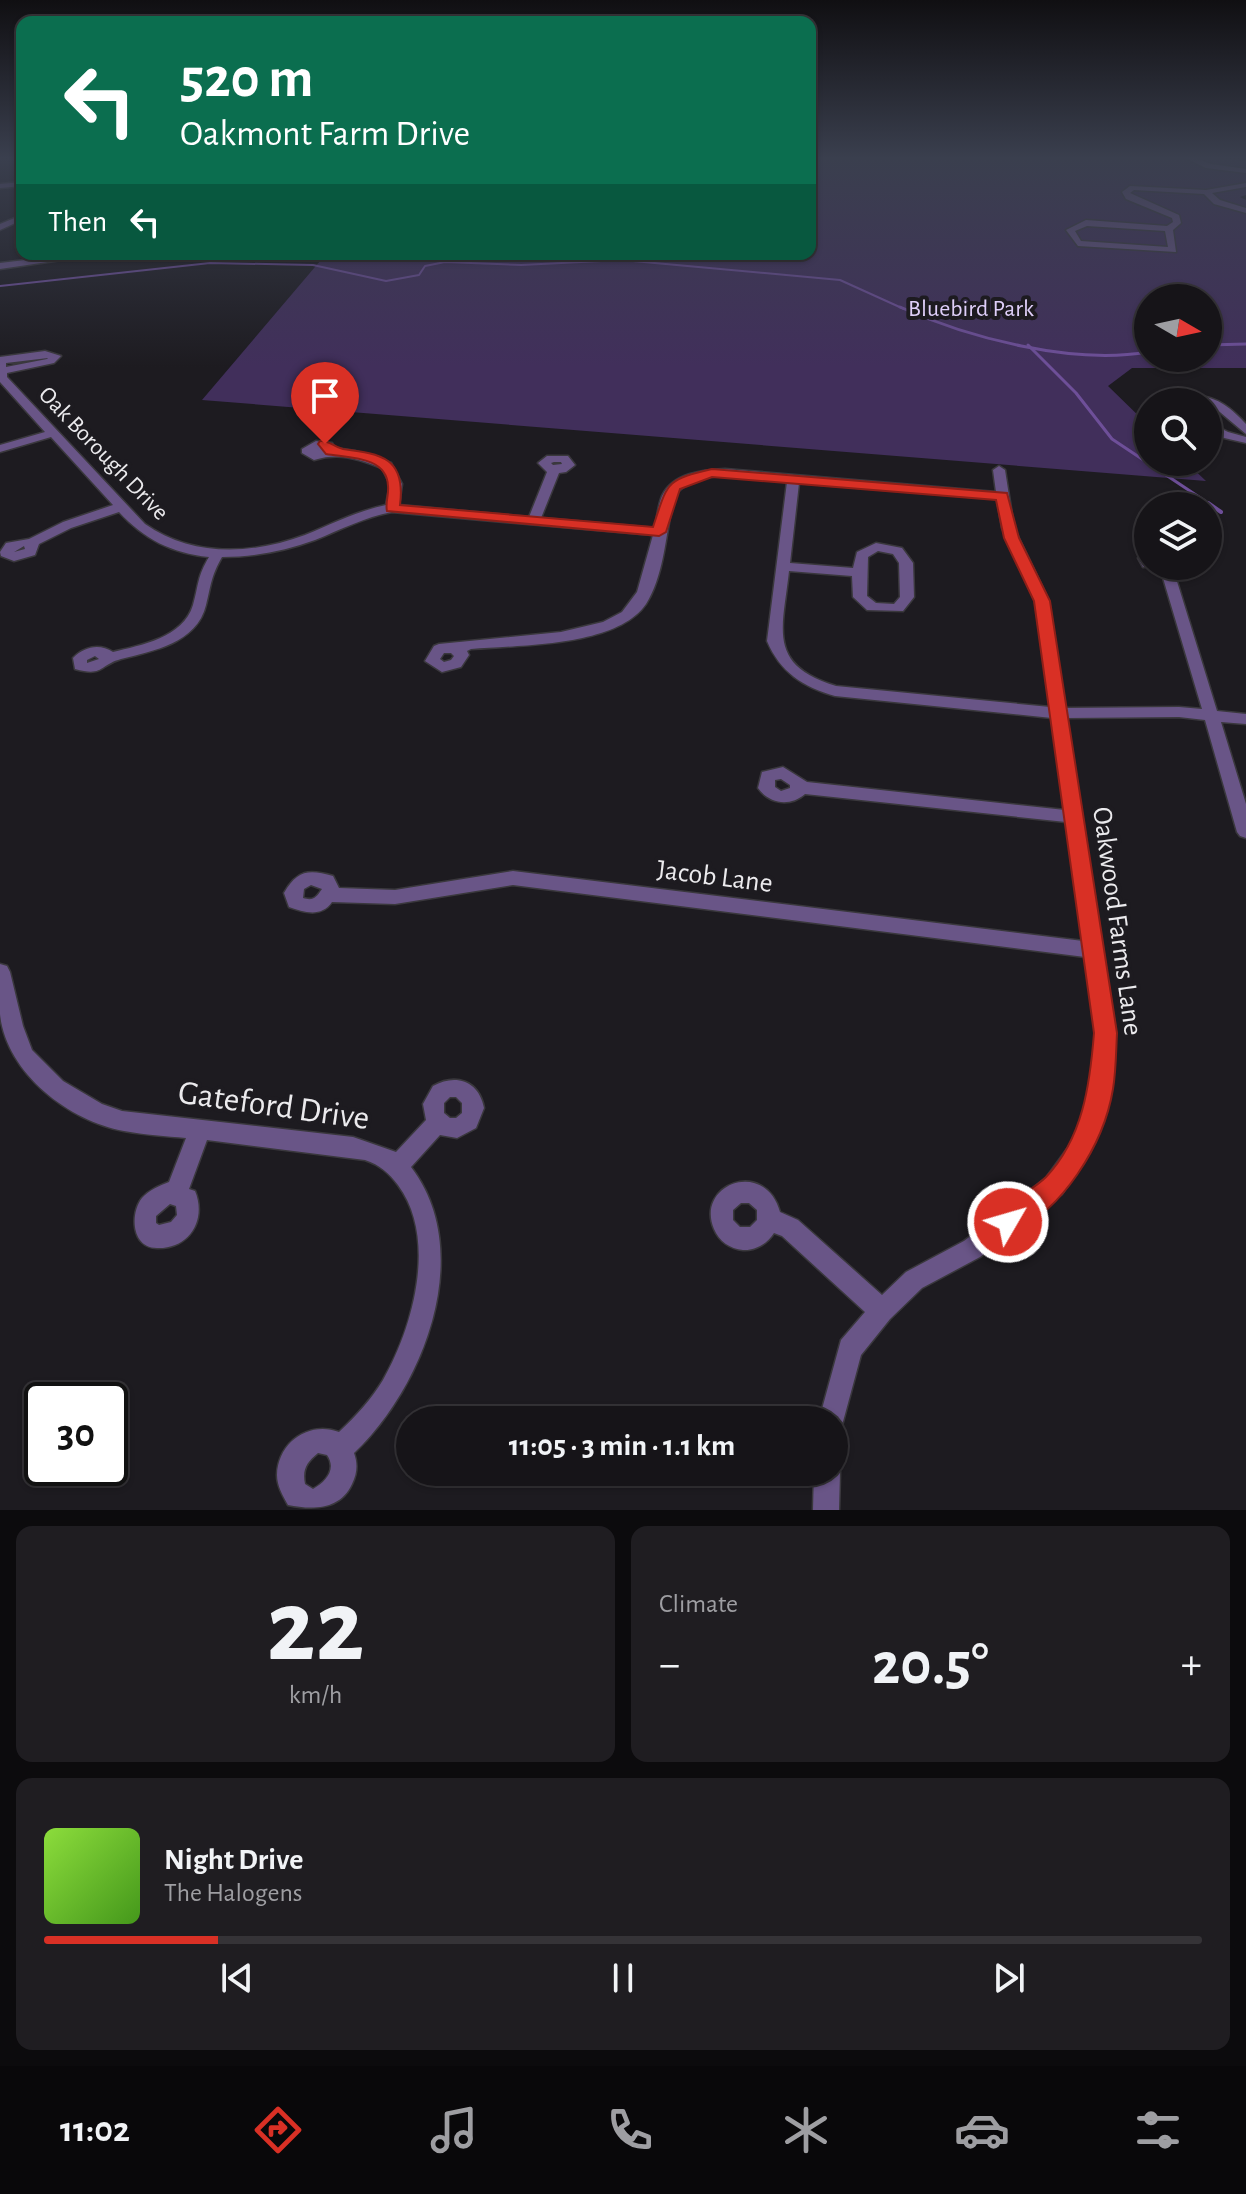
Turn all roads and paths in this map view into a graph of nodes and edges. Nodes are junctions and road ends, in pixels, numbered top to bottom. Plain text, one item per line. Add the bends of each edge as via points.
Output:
1 (1078, 226) edge
2 (1134, 226) edge
3 (1172, 226) edge
4 (1169, 229) junction
5 (49, 260) edge
6 (0, 266) edge
7 (0, 361) edge
8 (1, 371) edge
9 (1222, 409) edge
10 (1246, 431) edge
11 (53, 433) junction
12 (1222, 434) edge
13 (1246, 440) edge
14 (0, 449) edge
15 (330, 451) dead end
16 (554, 470) dead end
17 (999, 470) dead end
18 (794, 478) junction
19 (1002, 496) junction
20 (121, 507) junction
21 (392, 508) junction
22 (534, 520) junction
23 (659, 532) junction
24 (32, 543) dead end
25 (218, 553) junction
26 (782, 566) junction
27 (859, 573) junction
28 (1171, 580) edge
29 (458, 650) dead end
30 (108, 658) dead end
31 (1057, 713) junction
32 (1211, 715) junction
33 (1246, 719) edge
34 (799, 787) dead end
35 (1073, 817) junction
36 (1246, 832) edge
37 (330, 895) dead end
38 (1093, 950) junction
39 (0, 972) edge
40 (437, 1123) dead end
41 (201, 1128) junction
42 (398, 1166) junction
43 (176, 1193) dead end
44 (769, 1219) dead end
45 (882, 1311) junction
46 (836, 1406) edge
47 (340, 1449) dead end
48 (827, 1486) edge
49 (826, 1510) edge

1 - 4 street via 1070,230 1078,243 1086,245 1173,250
2 - 4 street
3 - 4 street
5 - 6 street
7 - 8 street, Oak Borough Drive
7 - 8 street, Oak Borough Drive via 56,357
8 - 11 street, Oak Borough Drive
9 - 10 street
11 - 14 street
11 - 20 street, Oak Borough Drive
12 - 13 street
15 - 21 street via 371,457 387,466 396,484
16 - 22 street
17 - 19 street, Oakwood Farms Lane
18 - 19 street
18 - 23 street via 725,473 687,479 668,496
18 - 26 street
19 - 31 street, Oakwood Farms Lane via 1011,538 1042,601
20 - 24 street
20 - 25 street, Oak Borough Drive via 151,537
21 - 22 street, Oak Borough Drive
21 - 25 street, Oak Borough Drive via 283,545
22 - 23 street, Oak Borough Drive
23 - 29 street via 643,594 626,617 598,630
25 - 30 street via 204,576 199,608 186,627 152,648
26 - 27 street
26 - 31 street via 774,641 785,662 807,681 835,691
27 - 27 street via 860,597 866,604 891,610 905,602 906,563 897,551 865,551
28 - 32 street
31 - 32 street
31 - 35 street, Oakwood Farms Lane
32 - 33 street
32 - 36 street
34 - 35 street
35 - 38 street, Oakwood Farms Lane
37 - 38 street, Jacob Lane via 395,897 513,878
38 - 45 street, Oakwood Farms Lane via 1106,1033 1104,1069 1093,1119 1078,1152 1054,1186 972,1249 914,1280
39 - 41 street, Gateford Drive via 25,1055 45,1079 94,1112 122,1121
40 - 42 street
41 - 42 street, Gateford Drive via 353,1147
41 - 43 street
42 - 47 street via 425,1213 432,1274 392,1387 374,1416
44 - 45 street via 790,1228
45 - 46 street, Oakwood Farms Lane via 850,1349
48 - 49 street

